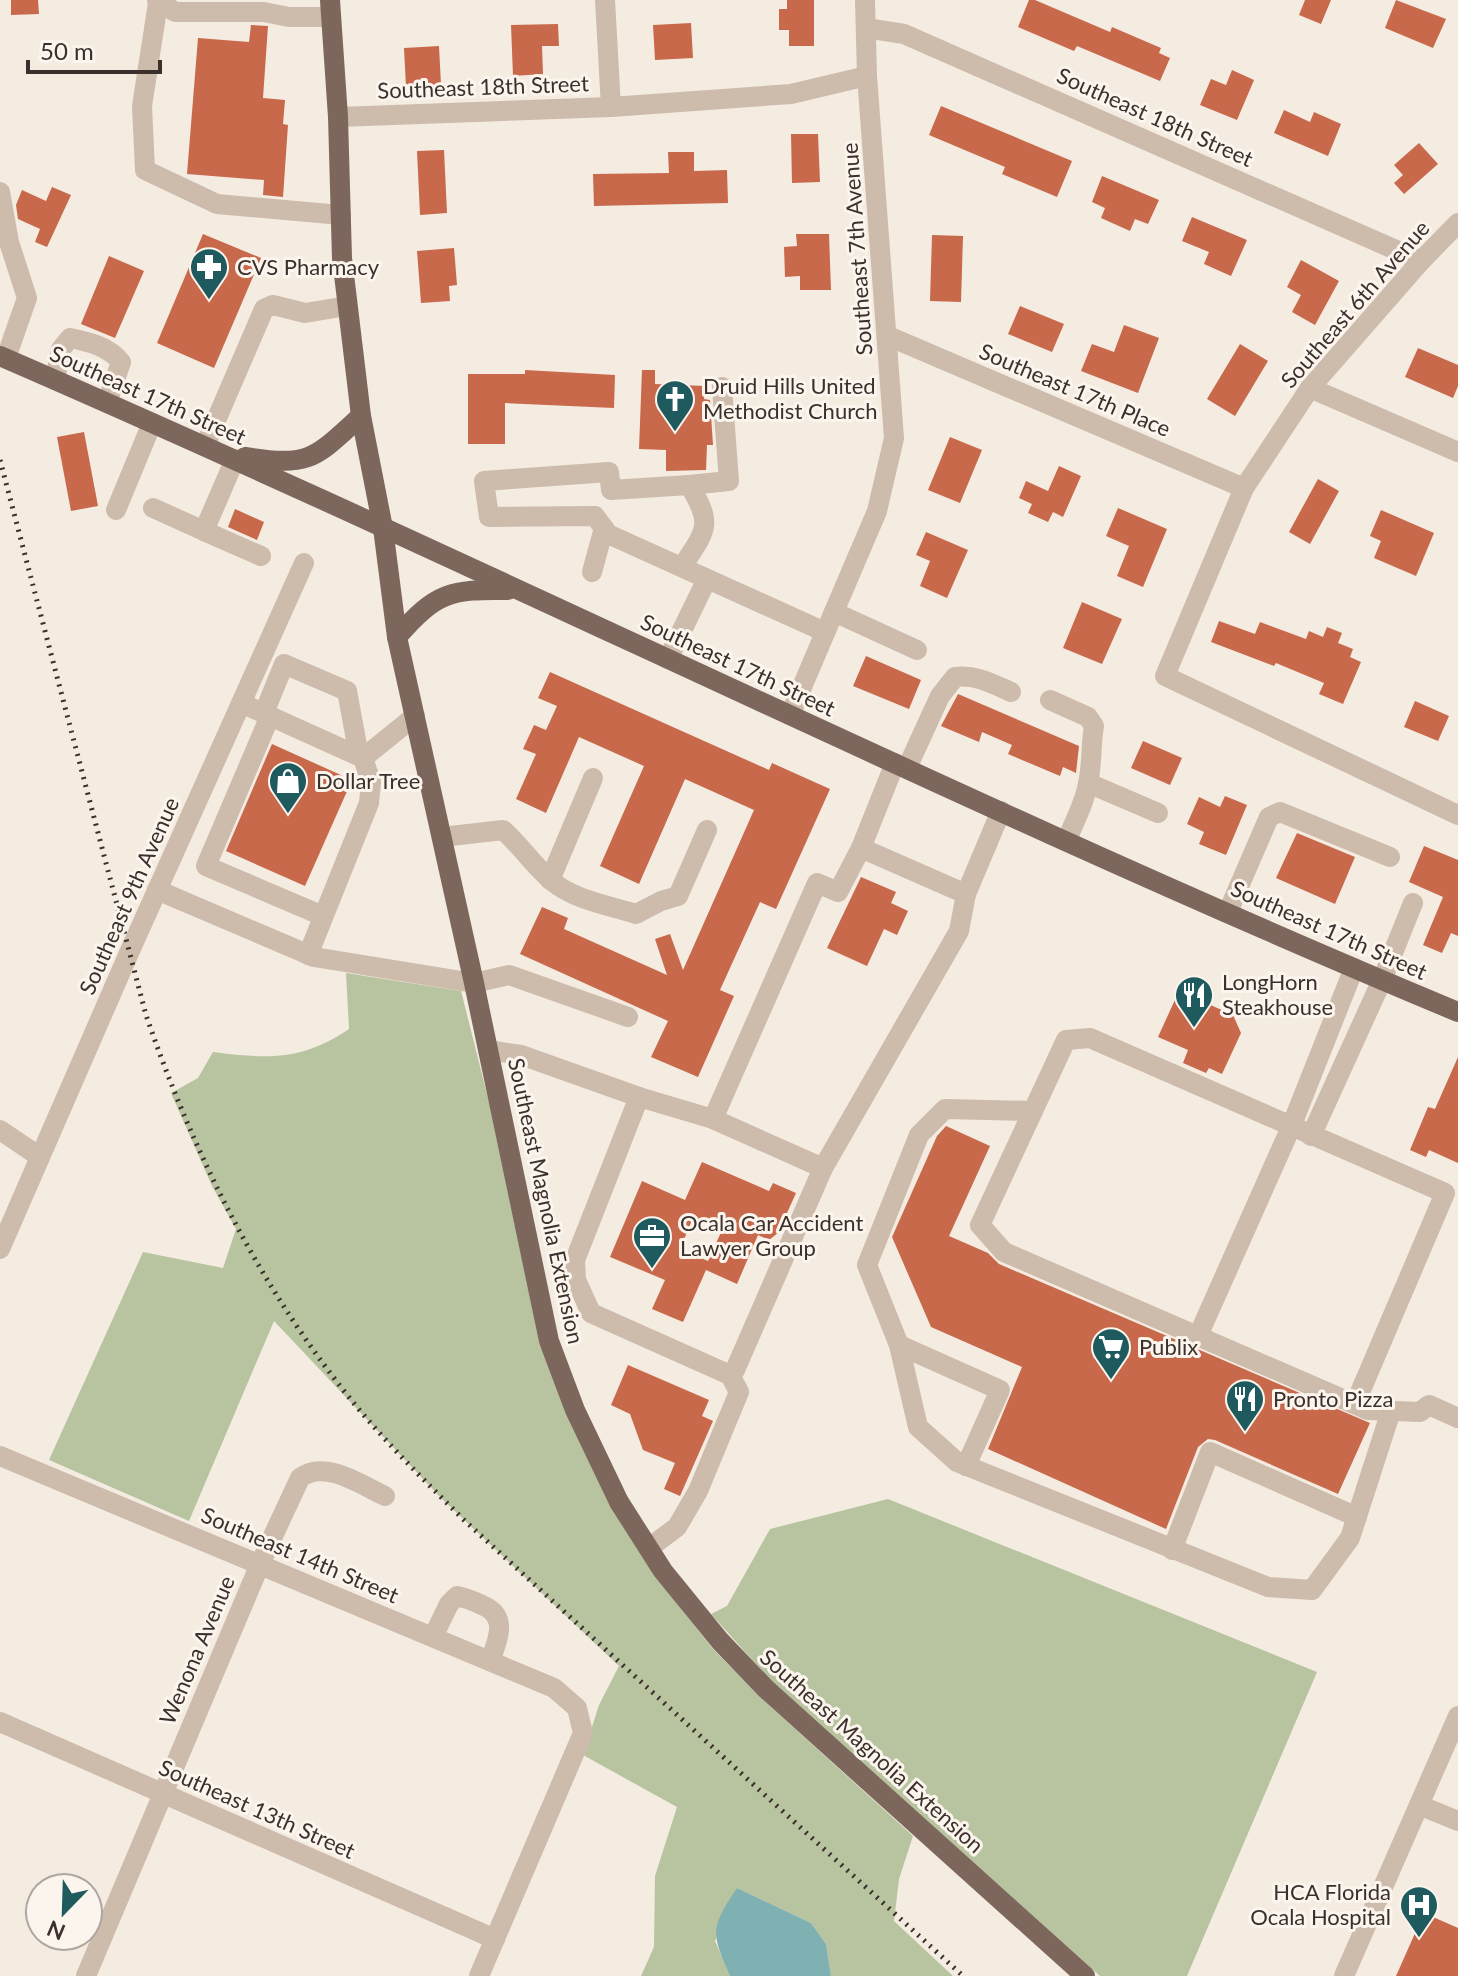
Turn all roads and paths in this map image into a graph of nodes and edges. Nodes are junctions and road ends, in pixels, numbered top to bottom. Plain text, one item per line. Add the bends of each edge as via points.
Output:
1 (605, 0) edge
2 (865, 0) edge
3 (158, 1) edge
4 (331, 9) edge
5 (866, 28) junction
6 (867, 76) junction
7 (611, 107) junction
8 (338, 117) junction
9 (0, 192) edge
10 (341, 215) junction
11 (1458, 223) edge
12 (1421, 261) junction
13 (347, 306) junction
14 (888, 336) junction
15 (3, 357) edge
16 (55, 380) junction
17 (722, 387) dead end
18 (1310, 388) junction
19 (107, 403) junction
20 (361, 416) junction
21 (152, 423) junction
22 (1458, 452) edge
23 (221, 453) junction
24 (689, 485) junction
25 (1244, 488) junction
26 (611, 490) junction
27 (153, 508) dead end
28 (116, 510) dead end
29 (383, 528) junction
30 (204, 531) junction
31 (606, 531) junction
32 (261, 556) dead end
33 (304, 563) dead end
34 (682, 567) junction
35 (592, 572) dead end
36 (707, 579) junction
37 (518, 590) junction
38 (834, 612) junction
39 (825, 632) junction
40 (397, 637) junction
41 (917, 650) dead end
42 (668, 659) junction
43 (1011, 692) dead end
44 (1050, 700) dead end
45 (241, 703) junction
46 (267, 714) junction
47 (790, 715) junction
48 (415, 716) junction
49 (361, 757) junction
50 (901, 765) junction
51 (593, 778) dead end
52 (1088, 783) junction
53 (1001, 811) junction
54 (1158, 813) dead end
55 (1458, 815) edge
56 (707, 830) dead end
57 (442, 837) junction
58 (1067, 840) junction
59 (861, 848) junction
60 (1390, 857) dead end
61 (550, 880) junction
62 (157, 890) junction
63 (966, 894) junction
64 (1413, 903) dead end
65 (1228, 912) junction
66 (323, 916) junction
67 (308, 955) junction
68 (1354, 968) junction
69 (1382, 980) junction
70 (474, 983) junction
71 (1458, 1012) edge
72 (628, 1017) dead end
73 (488, 1050) junction
74 (639, 1097) junction
75 (1033, 1111) junction
76 (713, 1119) junction
77 (1291, 1127) junction
78 (0, 1130) edge
79 (1311, 1136) junction
80 (40, 1157) junction
81 (823, 1168) junction
82 (0, 1249) edge
83 (1198, 1336) junction
84 (899, 1345) junction
85 (730, 1375) junction
86 (1355, 1404) junction
87 (1391, 1411) junction
88 (1458, 1418) edge
89 (0, 1456) edge
90 (966, 1466) junction
91 (385, 1496) dead end
92 (1357, 1517) junction
93 (649, 1548) junction
94 (1172, 1550) junction
95 (260, 1564) junction
96 (433, 1637) junction
97 (490, 1661) junction
98 (1458, 1716) edge
99 (0, 1722) edge
100 (162, 1793) junction
101 (1419, 1805) junction
102 (1458, 1821) edge
103 (495, 1939) junction
104 (86, 1976) edge
105 (479, 1976) edge
106 (1085, 1976) edge
107 (1344, 1976) edge

1 - 7 street
2 - 5 street, Southeast 7th Avenue
3 - 4 street via 175,12 207,14 264,12 289,17
3 - 10 street via 142,106 145,170 217,204
4 - 8 main road, Southeast Magnolia Extension
5 - 6 street, Southeast 7th Avenue
5 - 12 street, Southeast 18th Street via 904,34
6 - 7 street, Southeast 18th Street via 791,94
6 - 14 street, Southeast 7th Avenue
7 - 8 street, Southeast 18th Street
8 - 10 main road, Southeast Magnolia Extension
9 - 15 street via 27,298
10 - 13 main road, Southeast Magnolia Extension
11 - 12 street, Southeast 6th Avenue
12 - 18 street, Southeast 6th Avenue
13 - 20 main road, Southeast Magnolia Extension
13 - 23 street via 305,313 273,305 264,309
14 - 25 street, Southeast 17th Place
14 - 38 street, Southeast 7th Avenue via 894,438 877,511
15 - 16 main road, Southeast 17th Street
16 - 19 main road, Southeast 17th Street
16 - 19 street via 61,349 70,338 94,343 121,362
17 - 24 street via 729,481
18 - 22 street
18 - 25 street, Southeast 6th Avenue
19 - 21 main road, Southeast 17th Street
20 - 23 main road via 319,453 300,461
20 - 29 main road, Southeast Magnolia Extension
21 - 23 main road, Southeast 17th Street
21 - 28 street
23 - 29 main road, Southeast 17th Street
23 - 30 street
24 - 26 street
24 - 34 street via 706,518 698,544
25 - 55 street, Southeast 6th Avenue via 1165,676
26 - 31 street
26 - 31 street via 609,472 484,481 489,517 595,516
27 - 30 street
29 - 37 main road, Southeast 17th Street
29 - 40 main road, Southeast Magnolia Extension
30 - 32 street
31 - 34 street
31 - 35 street
33 - 45 street, Southeast 9th Avenue
34 - 36 street
36 - 39 street
36 - 42 street
37 - 40 main road via 444,595
37 - 42 main road, Southeast 17th Street
38 - 39 street, Southeast 7th Avenue
38 - 41 street
39 - 47 street, Southeast 7th Avenue
40 - 48 main road, Southeast Magnolia Extension
42 - 47 main road, Southeast 17th Street
43 - 50 street via 981,679 955,677
44 - 52 street via 1088,717 1094,726
45 - 46 street
45 - 62 street, Southeast 9th Avenue
46 - 49 street
46 - 49 street via 284,664 347,691
46 - 66 street via 206,866
47 - 50 main road, Southeast 17th Street
48 - 49 street
48 - 57 main road, Southeast Magnolia Extension
49 - 66 street via 371,782 369,803
50 - 53 main road, Southeast 17th Street
50 - 59 street
51 - 61 street
52 - 54 street
52 - 58 street
53 - 58 main road, Southeast 17th Street
53 - 63 street
56 - 61 street via 678,896 636,914 567,892
57 - 61 street via 503,830
57 - 70 main road, Southeast Magnolia Extension
58 - 65 main road, Southeast 17th Street
59 - 63 street
59 - 76 street via 838,892 817,883
60 - 65 street via 1280,812 1269,817
62 - 67 street
62 - 80 street, Southeast 9th Avenue
63 - 81 street via 959,931
64 - 69 street
65 - 68 main road, Southeast 17th Street
66 - 67 street
67 - 70 street
68 - 69 main road, Southeast 17th Street
68 - 77 street
69 - 71 main road, Southeast 17th Street
69 - 79 street
70 - 72 street via 509,975
70 - 73 main road, Southeast Magnolia Extension
73 - 74 street via 521,1055
73 - 93 main road, Southeast Magnolia Extension via 549,1341 619,1502
74 - 76 street
74 - 85 street via 575,1260 576,1280 591,1313
75 - 77 street via 1066,1040 1090,1038
75 - 83 street via 980,1225 1004,1252
75 - 84 street via 945,1109 919,1135 867,1265
76 - 81 street
77 - 79 street
77 - 83 street
78 - 80 street
79 - 86 street via 1445,1193
80 - 82 street, Southeast 9th Avenue
81 - 85 street
83 - 86 street
84 - 90 street via 918,1427
84 - 90 street via 1000,1390
85 - 93 street via 739,1392 698,1491 677,1527
86 - 87 street
87 - 88 street via 1420,1412 1429,1405
87 - 92 street
89 - 95 street, Southeast 14th Street
90 - 94 street
91 - 95 street, Wenona Avenue via 327,1471 304,1474
92 - 94 street via 1350,1538 1312,1590 1268,1587
92 - 94 street via 1210,1452
93 - 106 main road, Southeast Magnolia Extension via 720,1641 766,1689
95 - 96 street, Southeast 14th Street
95 - 100 street, Wenona Avenue
96 - 97 street, Southeast 14th Street
96 - 97 street via 457,1596 488,1607 500,1625
97 - 103 street, Southeast 14th Street via 554,1688 577,1708 583,1733
98 - 101 street
99 - 100 street, Southeast 13th Street
100 - 103 street, Southeast 13th Street
100 - 104 street, Wenona Avenue
101 - 102 street
101 - 107 street
103 - 105 street

